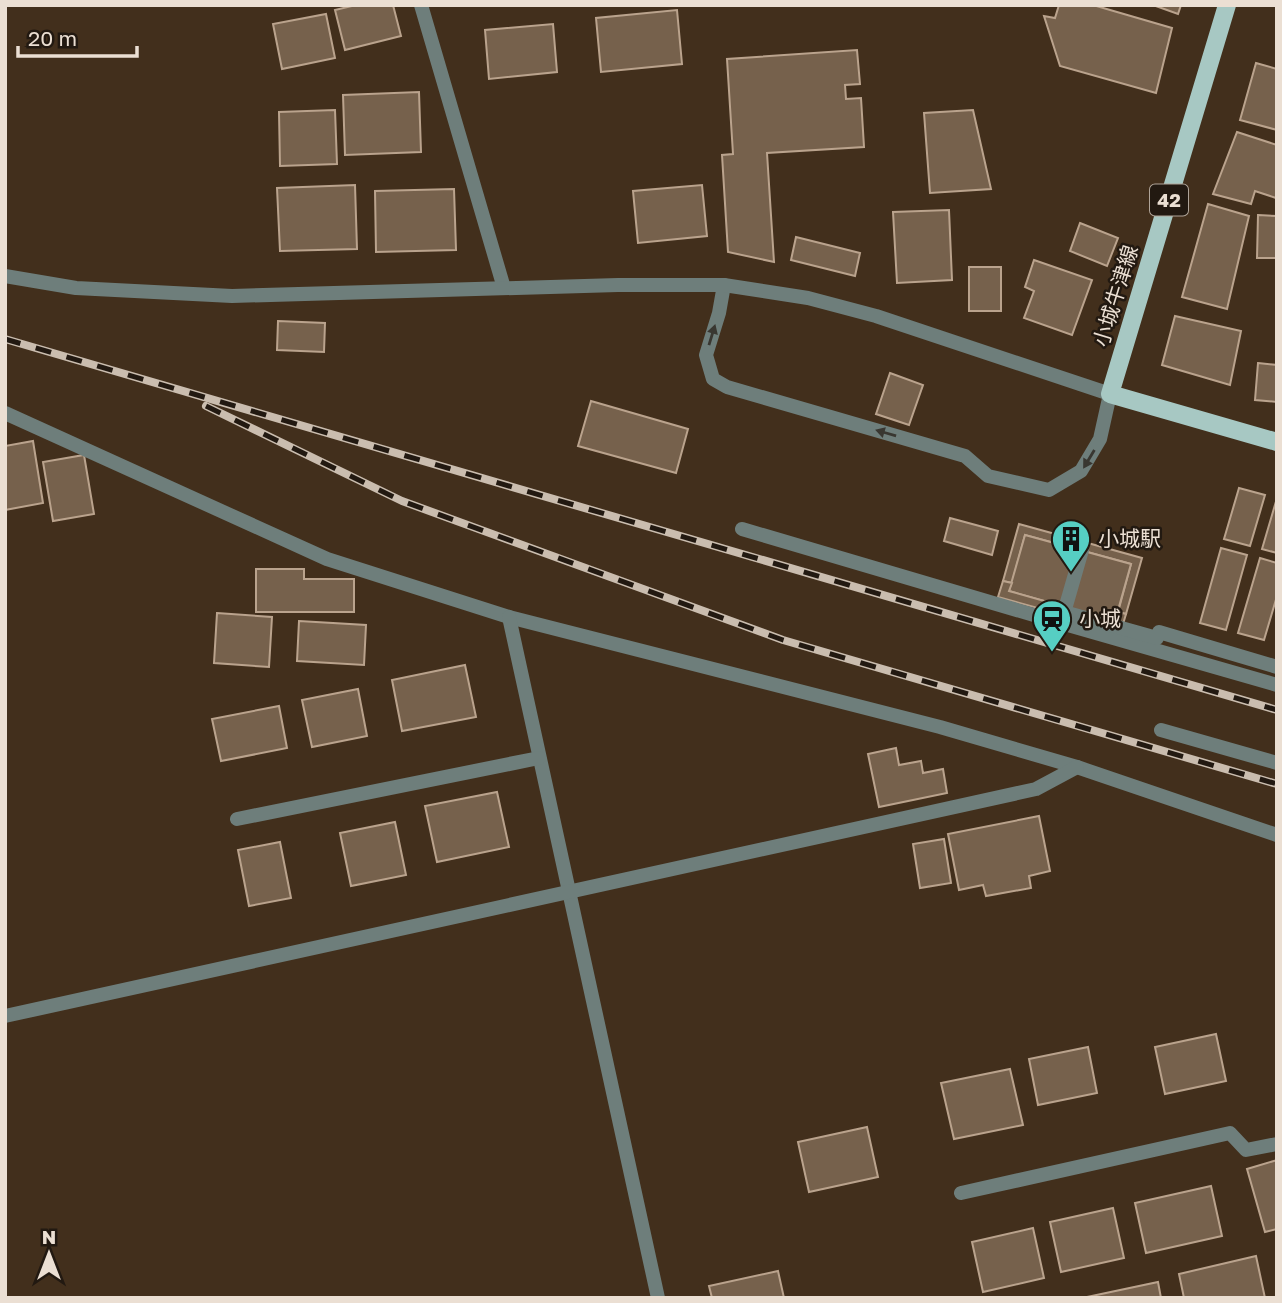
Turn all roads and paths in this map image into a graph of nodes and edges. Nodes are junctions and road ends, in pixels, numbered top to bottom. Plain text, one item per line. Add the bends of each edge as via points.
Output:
1 (421, 5) edge
2 (1227, 5) edge
3 (5, 276) edge
4 (724, 285) junction
5 (504, 288) junction
6 (1110, 394) junction
7 (5, 413) edge
8 (1277, 442) edge
9 (742, 529) dead end
10 (1082, 550) dead end
11 (509, 617) junction
12 (1063, 617) junction
13 (1259, 662) junction
14 (1277, 667) edge
15 (1254, 679) junction
16 (1277, 685) edge
17 (1161, 730) dead end
18 (539, 758) junction
19 (1277, 763) edge
20 (1077, 767) junction
21 (237, 819) dead end
22 (1277, 835) edge
23 (567, 892) junction
24 (5, 1016) edge
25 (1277, 1144) edge
26 (961, 1193) dead end
27 (658, 1298) edge

1 - 5 street
2 - 6 main road, 小城牛津線 / 42
3 - 5 street via 76,288 232,296
4 - 5 street
4 - 6 street via 808,298 876,316
6 -> 4 street via 1100,439 1081,471 1049,490 988,476 965,456 726,387 713,379 706,355
6 - 8 main road
7 - 11 street via 327,559
9 - 12 street
10 - 12 street
11 - 18 street
11 - 20 street via 940,727
12 - 13 street via 1157,638 1159,632
12 - 15 street
13 - 14 street
13 - 15 street
15 - 16 street
17 - 19 street
18 - 21 street
18 - 23 street
20 - 22 street
20 - 23 street via 1036,789
23 - 24 street
23 - 27 street
25 - 26 street via 1246,1150 1230,1133

